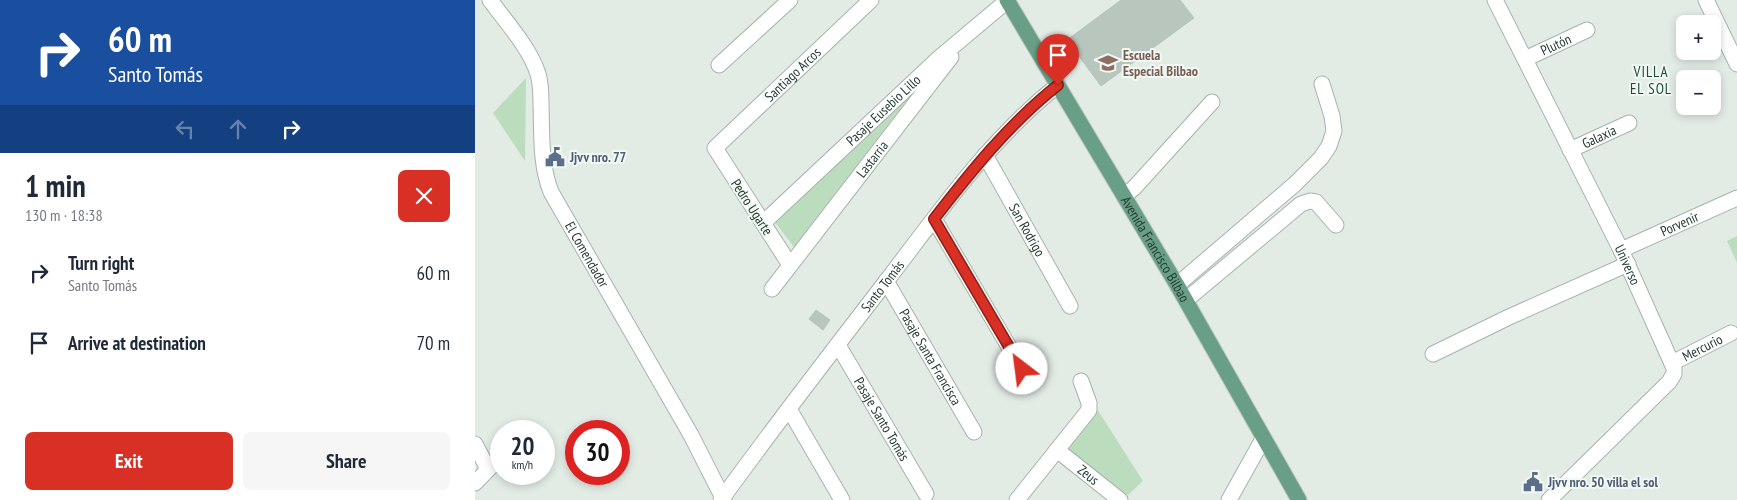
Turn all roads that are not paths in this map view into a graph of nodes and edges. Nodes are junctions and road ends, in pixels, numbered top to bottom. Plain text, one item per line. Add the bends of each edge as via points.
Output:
1 (490, 0) edge
2 (789, 0) edge
3 (871, 0) edge
4 (1007, 0) edge
5 (1495, 0) edge
6 (1706, 0) edge
7 (972, 30) junction
8 (1587, 30) dead end
9 (1525, 59) junction
10 (1737, 64) edge
11 (719, 65) dead end
12 (1322, 84) dead end
13 (1058, 85) junction
14 (1212, 102) dead end
15 (1629, 123) dead end
16 (715, 148) joint
17 (1570, 150) junction
18 (985, 155) junction
19 (1124, 196) junction
20 (1737, 198) edge
21 (934, 219) junction
22 (763, 223) junction
23 (1336, 225) dead end
24 (1621, 250) junction
25 (1628, 264) junction
26 (790, 265) junction
27 (887, 281) junction
28 (1177, 284) junction
29 (772, 289) dead end
30 (1186, 300) junction
31 (1070, 306) dead end
32 (1731, 333) dead end
33 (838, 345) junction
34 (1433, 354) dead end
35 (1672, 363) junction
36 (1022, 369) dead end
37 (1081, 382) dead end
38 (789, 409) junction
39 (974, 432) dead end
40 (1263, 439) junction
41 (475, 444) edge
42 (1057, 450) junction
43 (489, 469) joint
44 (475, 483) edge
45 (926, 494) dead end
46 (722, 499) edge
47 (842, 500) edge
48 (1017, 500) edge
49 (1120, 500) edge
50 (1229, 500) edge
51 (1299, 500) edge
52 (1549, 500) edge

1 - 46 street, El Comendador via 533,61 538,74 543,163 551,192 691,435
2 - 11 street
3 - 16 street, Santiago Arcos
4 - 7 street, Pasaje Eusebio Lillo
4 - 13 main road, Avenida Francisco Bilbao
5 - 9 street, Universo
6 - 10 street
7 - 22 street, Pasaje Eusebio Lillo
7 - 26 street, Lastarria
8 - 9 street, Plutón
9 - 17 street, Universo
12 - 28 street via 1334,131 1321,158
13 - 18 street, Santo Tomás
13 - 19 main road, Avenida Francisco Bilbao
14 - 19 street
15 - 17 street, Galaxia
16 - 22 street, Pedro Ugarte
17 - 24 street, Universo
18 - 21 street, Santo Tomás
18 - 31 street, San Rodrigo
19 - 28 main road, Avenida Francisco Bilbao
20 - 24 street, Porvenir
21 - 27 street, Santo Tomás
21 - 36 street
22 - 26 street, Pedro Ugarte
23 - 30 street via 1317,202 1310,200 1301,204
24 - 25 street, Universo
25 - 34 street
25 - 35 street, Universo
26 - 29 street, Lastarria
27 - 33 street, Santo Tomás
27 - 39 street, Pasaje Santa Francisca
28 - 30 main road, Avenida Francisco Bilbao
30 - 40 main road, Avenida Francisco Bilbao
32 - 35 street, Mercurio
33 - 38 street, Santo Tomás
33 - 45 street, Pasaje Santo Tomás
35 - 52 street via 1674,374 1669,382
37 - 42 street via 1089,410
38 - 46 street, Santo Tomás
38 - 47 street
40 - 50 street
40 - 51 main road, Avenida Francisco Bilbao
41 - 43 street
42 - 48 street
42 - 49 street, Zeus
43 - 44 street

